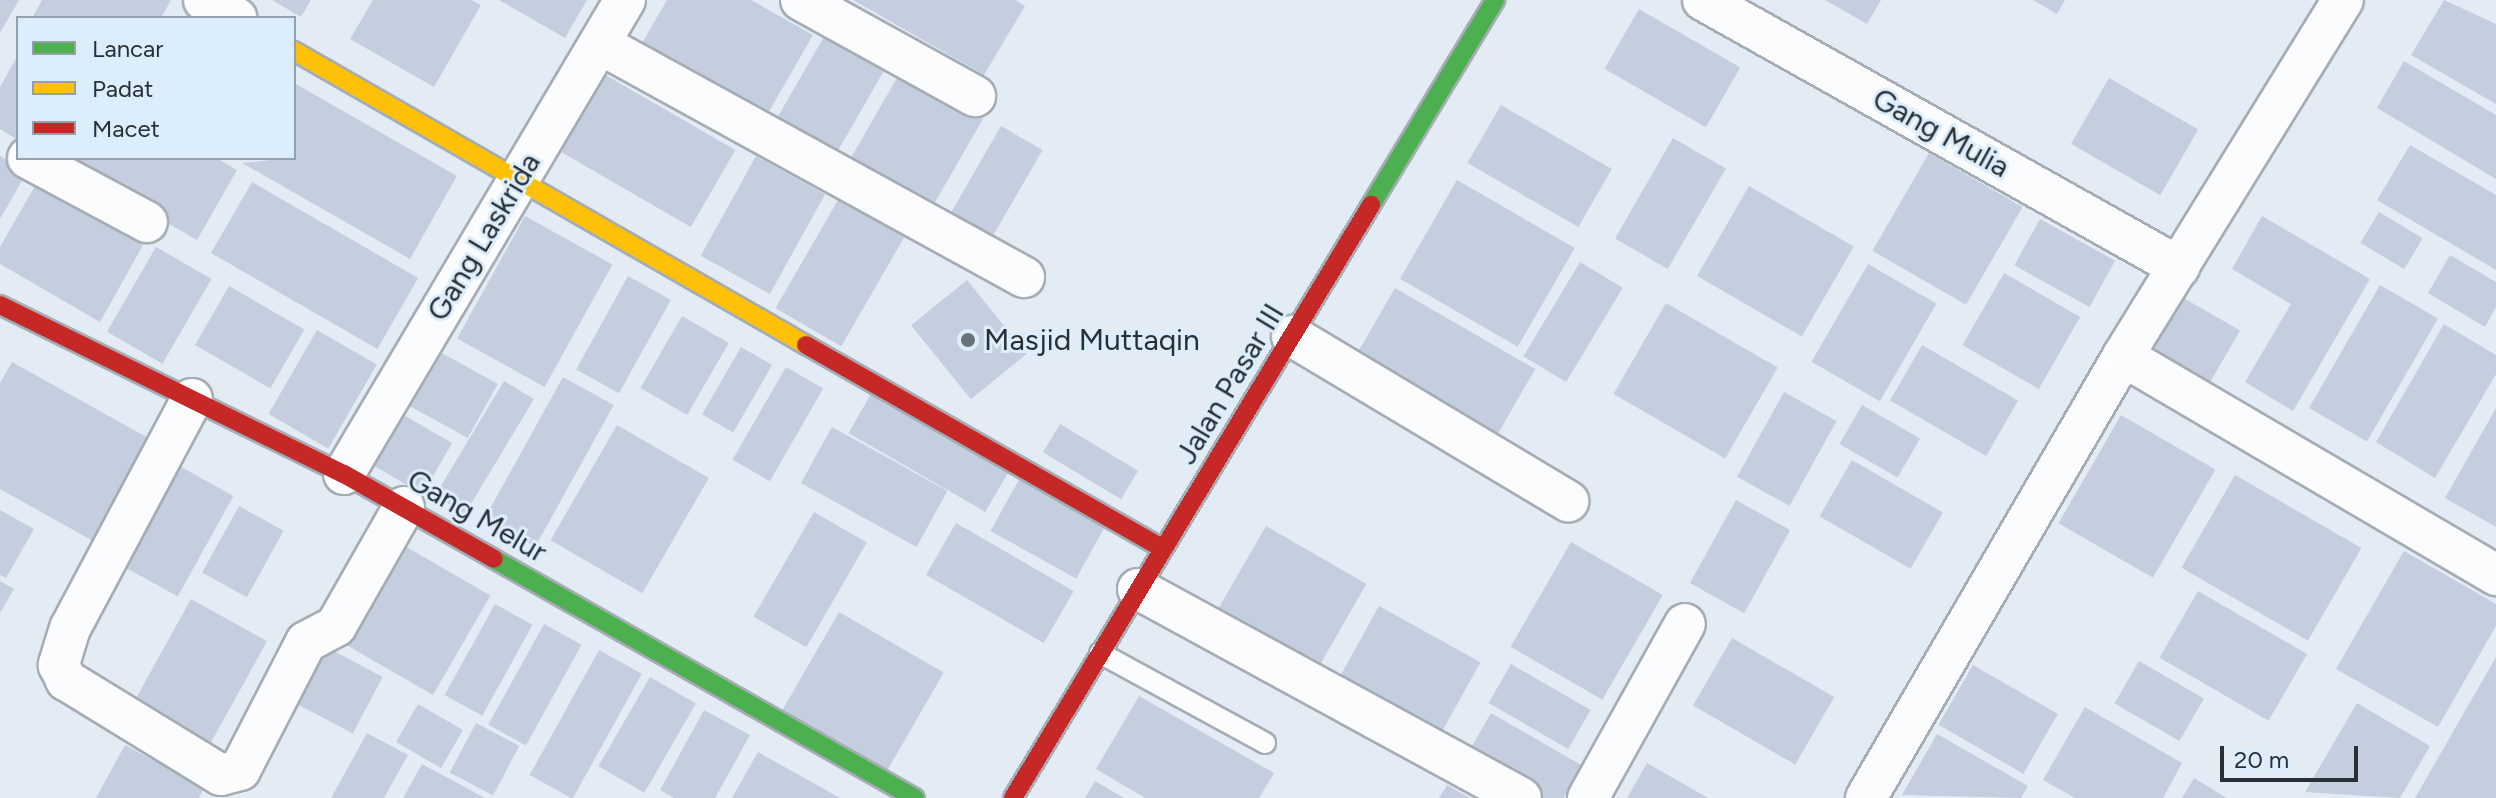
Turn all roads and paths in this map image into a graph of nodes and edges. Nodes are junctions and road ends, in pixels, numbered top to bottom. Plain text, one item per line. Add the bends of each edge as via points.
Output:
1 (204, 0) edge
2 (625, 0) edge
3 (801, 0) edge
4 (1495, 0) edge
5 (1703, 0) edge
6 (2343, 0) edge
7 (232, 16) edge
8 (600, 44) junction
9 (296, 52) edge
10 (975, 96) dead end
11 (32, 160) edge
12 (518, 178) junction
13 (147, 222) dead end
14 (2179, 267) junction
15 (1024, 277) dead end
16 (0, 305) edge
17 (1292, 336) junction
18 (2123, 356) junction
19 (192, 399) junction
20 (344, 474) junction
21 (1568, 501) dead end
22 (404, 507) junction
23 (1163, 549) junction
24 (2496, 575) edge
25 (1138, 589) junction
26 (1685, 624) dead end
27 (1100, 653) junction
28 (1265, 743) dead end
29 (915, 798) edge
30 (1013, 798) edge
31 (1521, 798) edge
32 (1588, 798) edge
33 (1866, 798) edge

1 - 7 street
2 - 8 street, Gang Laskrida
3 - 10 street
4 - 17 street, Jalan Pasar III
5 - 14 street, Gang Mulia
6 - 14 street
8 - 12 street, Gang Laskrida
8 - 15 street
9 - 12 street
11 - 13 street
12 - 20 street, Gang Laskrida
12 - 23 street
14 - 18 street
16 - 19 street, Gang Melur
17 - 21 street
17 - 23 street, Jalan Pasar III
18 - 24 street
18 - 33 street
19 - 20 street, Gang Melur
19 - 22 street via 70,628 59,665 66,680 221,775 234,775 248,759 306,642 336,626
20 - 22 street, Gang Melur
22 - 29 street, Gang Melur
23 - 25 street, Jalan Pasar III
25 - 27 street, Jalan Pasar III
25 - 31 street
26 - 32 street
27 - 28 lane
27 - 30 street, Jalan Pasar III

